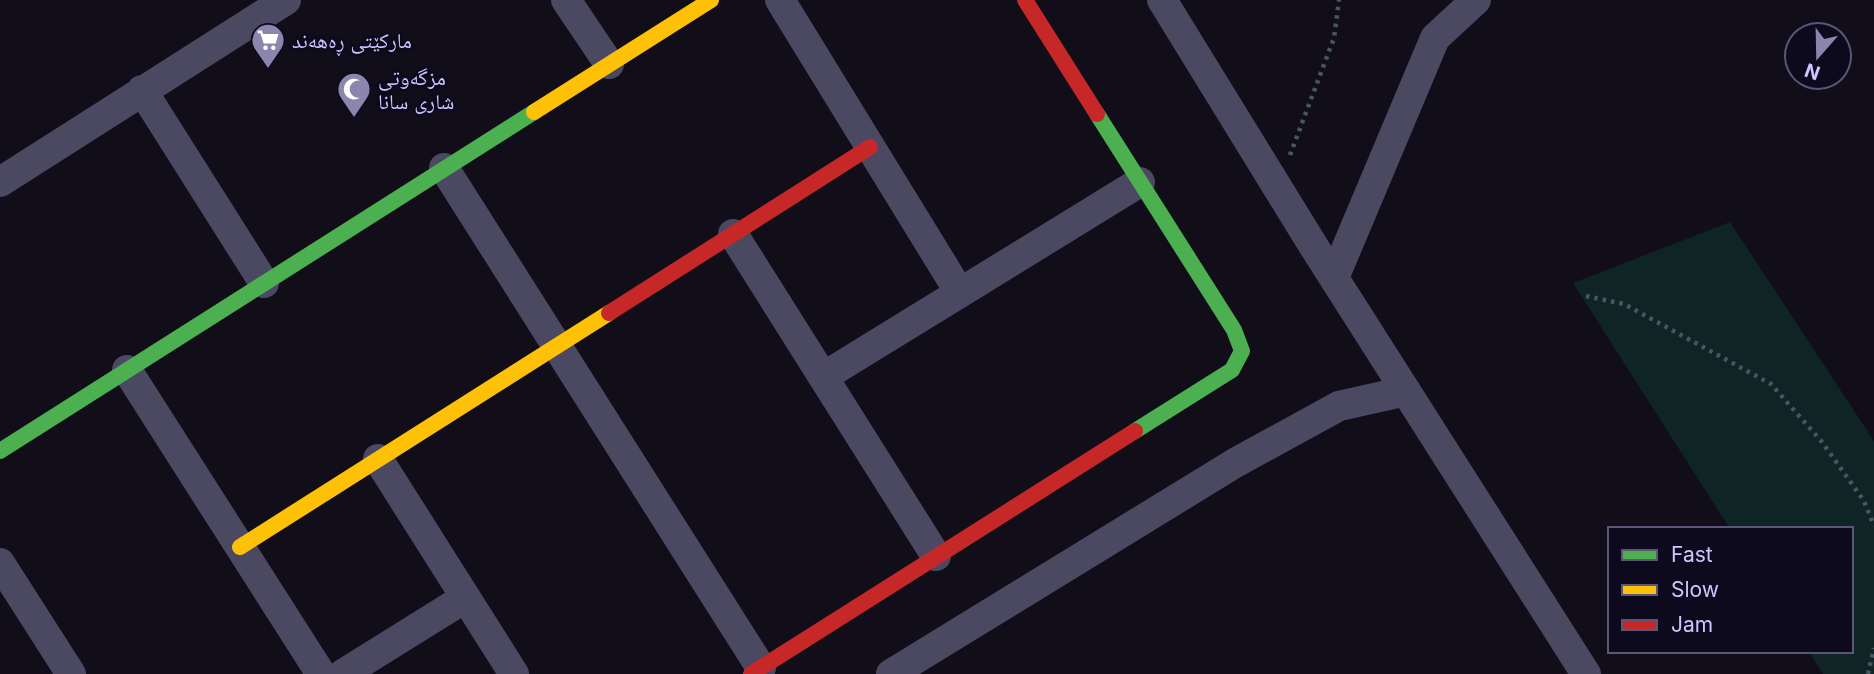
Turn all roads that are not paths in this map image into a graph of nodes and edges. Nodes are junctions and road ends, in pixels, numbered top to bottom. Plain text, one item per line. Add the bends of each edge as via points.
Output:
1 (286, 0) edge
2 (566, 0) edge
3 (711, 0) edge
4 (780, 0) edge
5 (1025, 0) edge
6 (1162, 0) edge
7 (1476, 0) edge
8 (609, 64) junction
9 (142, 90) junction
10 (870, 147) junction
11 (444, 168) junction
12 (0, 182) edge
13 (1140, 183) junction
14 (733, 234) junction
15 (1334, 278) junction
16 (264, 283) junction
17 (960, 293) junction
18 (557, 346) junction
19 (127, 370) junction
20 (823, 377) junction
21 (1406, 391) junction
22 (0, 451) edge
23 (378, 459) junction
24 (240, 547) junction
25 (936, 556) junction
26 (0, 563) edge
27 (465, 598) junction
28 (756, 671) edge
29 (71, 674) edge
30 (321, 674) edge
31 (343, 674) edge
32 (514, 674) edge
33 (891, 674) edge
34 (1586, 674) edge

1 - 9 street
2 - 8 street
3 - 8 street
4 - 10 street
5 - 13 street
6 - 15 street
7 - 15 street via 1435,38
8 - 11 street
9 - 12 street
9 - 16 street
10 - 14 street
10 - 17 street
11 - 16 street
11 - 18 street
13 - 17 street
13 - 25 street via 1234,330 1242,351 1231,370
14 - 18 street
14 - 20 street
15 - 21 street
16 - 19 street
17 - 20 street
18 - 23 street
18 - 28 street
19 - 22 street
19 - 24 street
20 - 25 street
21 - 33 street via 1339,406 1235,463
21 - 34 street
23 - 24 street
23 - 27 street
24 - 30 street
25 - 28 street
26 - 29 street
27 - 31 street
27 - 32 street

